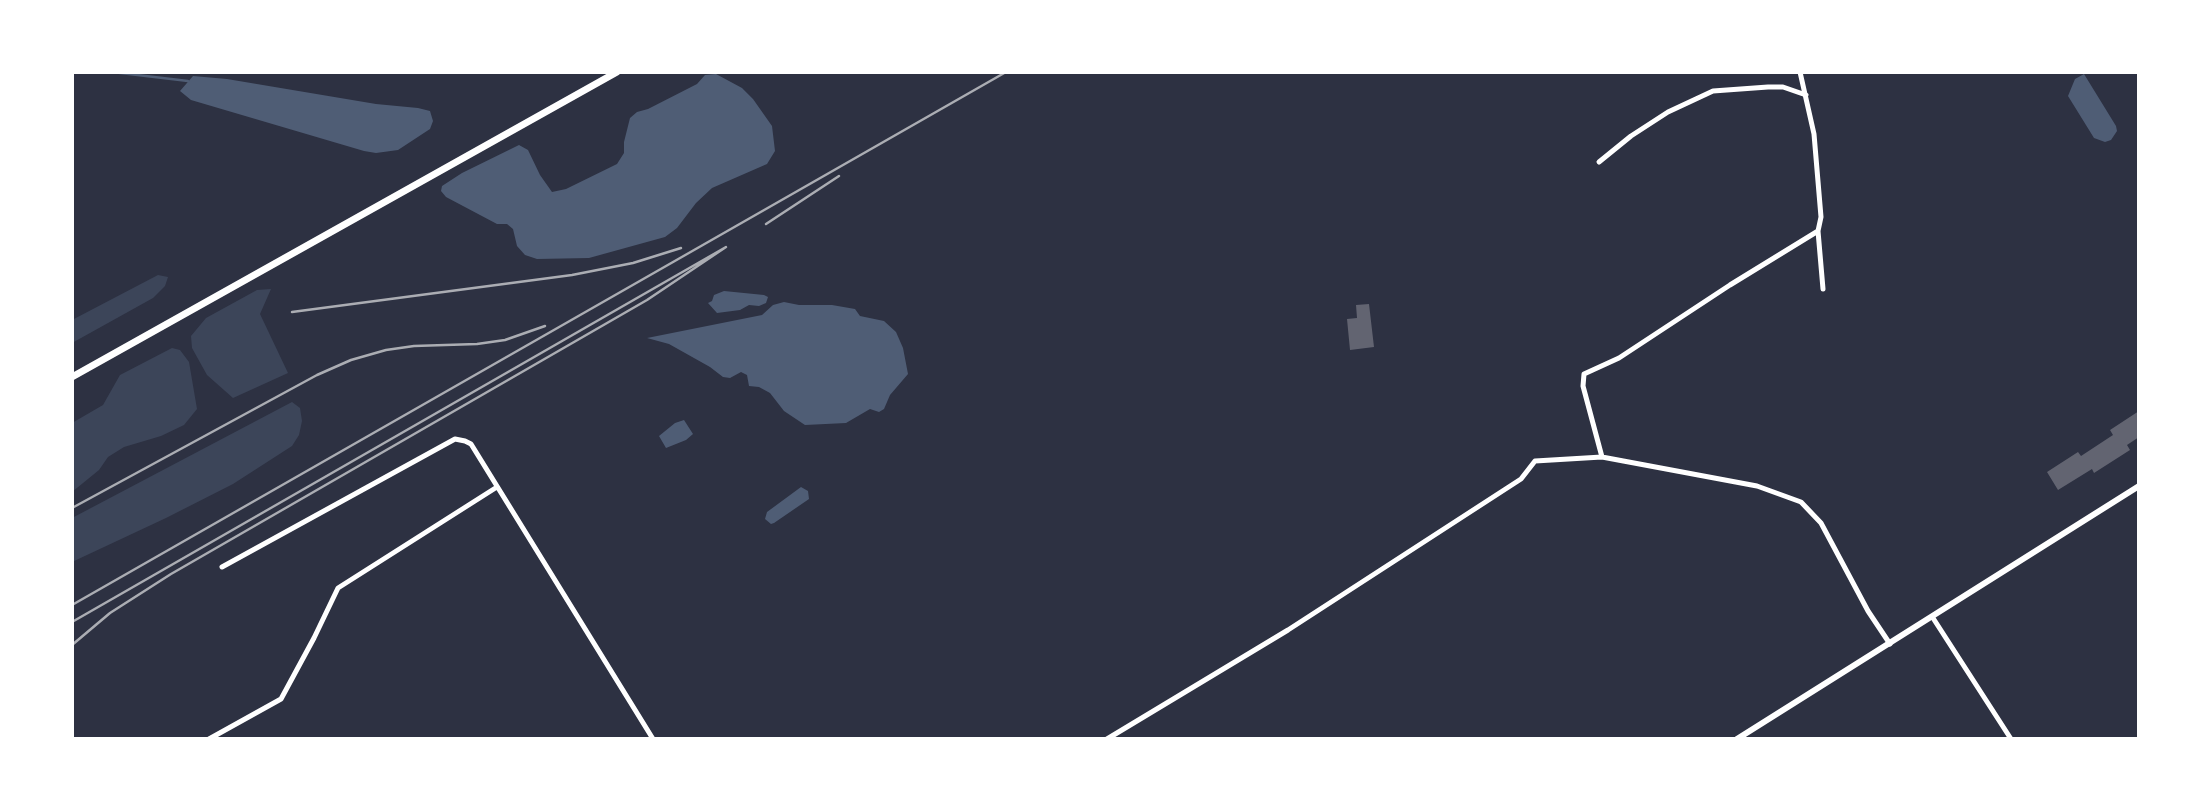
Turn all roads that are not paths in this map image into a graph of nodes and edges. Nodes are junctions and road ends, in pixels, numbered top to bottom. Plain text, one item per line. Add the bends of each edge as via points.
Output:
1 (617, 72) edge
2 (1800, 72) edge
3 (1807, 95) junction
4 (1599, 162) dead end
5 (1818, 231) junction
6 (1823, 289) dead end
7 (72, 377) edge
8 (1602, 457) junction
9 (2139, 486) edge
10 (497, 487) junction
11 (222, 567) dead end
12 (1933, 618) junction
13 (1890, 644) junction
14 (209, 739) edge
15 (653, 739) edge
16 (1107, 739) edge
17 (1737, 739) edge
18 (2011, 739) edge

1 - 7 main road
2 - 3 street
3 - 4 street via 1768,87 1713,91 1668,112
3 - 5 street via 1821,217
5 - 6 street
5 - 8 street via 1619,358 1584,374 1583,386
8 - 13 street via 1757,486 1801,502 1821,523
8 - 16 street via 1535,461 1521,480 1288,630
9 - 12 street
10 - 11 street via 471,444 455,439
10 - 14 street via 338,588 281,699
10 - 15 street
12 - 13 street
12 - 18 street
13 - 17 street

